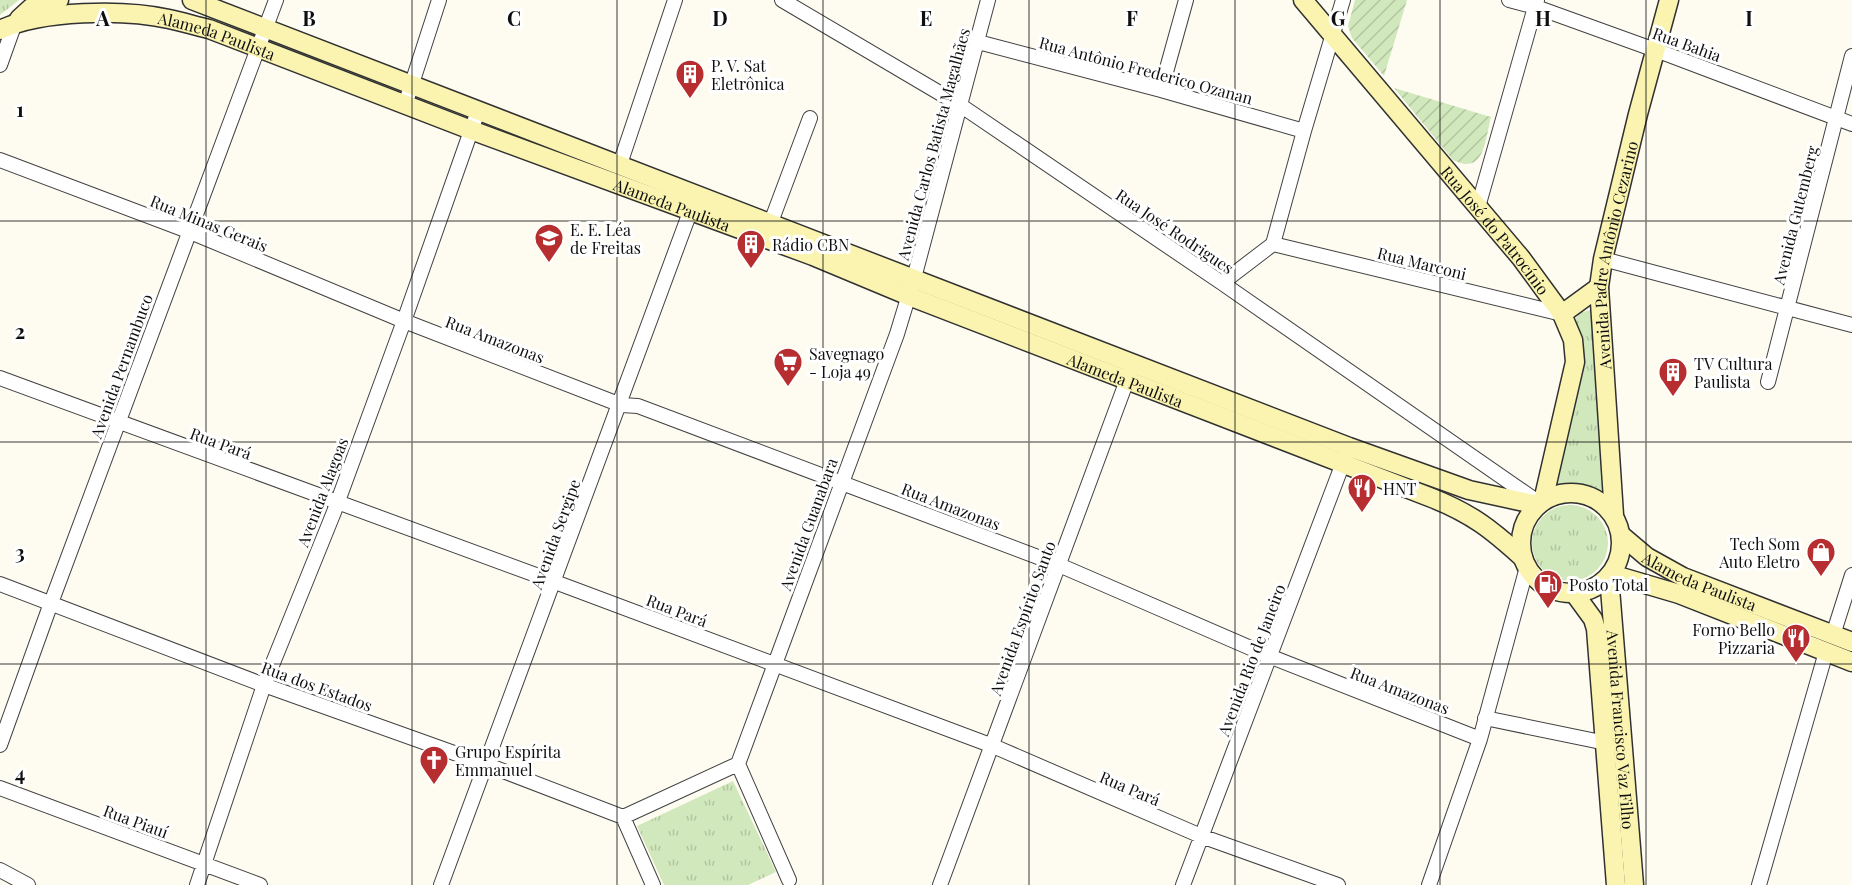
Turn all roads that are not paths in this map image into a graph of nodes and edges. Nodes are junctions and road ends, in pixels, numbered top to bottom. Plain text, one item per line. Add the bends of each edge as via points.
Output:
1 (59, 0) edge
2 (192, 0) edge
3 (276, 0) edge
4 (439, 0) edge
5 (675, 0) edge
6 (782, 0) edge
7 (988, 0) edge
8 (1186, 0) edge
9 (1304, 0) edge
10 (1343, 0) edge
11 (1509, 0) edge
12 (1669, 0) edge
13 (1536, 4) edge
14 (8, 26) edge
15 (265, 28) junction
16 (1333, 35) junction
17 (978, 42) junction
18 (258, 46) junction
19 (1654, 50) junction
20 (1852, 56) edge
21 (0, 65) edge
22 (413, 86) junction
23 (1161, 90) junction
24 (405, 105) junction
25 (960, 105) junction
26 (478, 111) junction
27 (810, 118) dead end
28 (1837, 118) junction
29 (1852, 124) edge
30 (471, 130) junction
31 (1304, 131) junction
32 (0, 160) edge
33 (620, 164) junction
34 (697, 194) junction
35 (1478, 207) junction
36 (691, 211) junction
37 (771, 222) junction
38 (188, 231) junction
39 (1273, 244) junction
40 (1604, 260) junction
41 (914, 278) junction
42 (1222, 283) junction
43 (1599, 287) junction
44 (909, 296) junction
45 (1788, 309) junction
46 (1562, 314) junction
47 (404, 321) junction
48 (1852, 325) edge
49 (1134, 362) junction
50 (0, 378) edge
51 (1126, 380) junction
52 (1768, 382) dead end
53 (621, 405) junction
54 (118, 422) junction
55 (1349, 447) junction
56 (1343, 464) junction
57 (842, 482) junction
58 (336, 502) junction
59 (1540, 503) junction
60 (1614, 515) junction
61 (1621, 535) junction
62 (1525, 562) junction
63 (1059, 565) junction
64 (1610, 575) junction
65 (1852, 575) edge
66 (555, 582) junction
67 (0, 584) edge
68 (1574, 593) junction
69 (51, 603) junction
70 (1833, 634) junction
71 (1852, 642) edge
72 (1826, 652) junction
73 (1269, 656) junction
74 (1852, 662) edge
75 (774, 664) junction
76 (264, 685) junction
77 (1485, 718) junction
78 (1480, 738) junction
79 (1606, 743) junction
80 (0, 745) edge
81 (993, 746) junction
82 (485, 764) junction
83 (738, 764) junction
84 (0, 788) edge
85 (622, 817) junction
86 (1201, 836) junction
87 (205, 864) junction
88 (0, 870) edge
89 (784, 882) edge
90 (28, 885) edge
91 (197, 885) edge
92 (260, 885) edge
93 (441, 885) edge
94 (653, 885) edge
95 (803, 885) edge
96 (940, 885) edge
97 (1183, 885) edge
98 (1338, 885) edge
99 (1429, 885) edge
100 (1616, 885) edge
101 (1634, 885) edge
102 (1759, 885) edge

1 - 14 main road via 31,8
2 - 15 main road, Alameda Paulista
3 - 15 street, Avenida Pernambuco
4 - 22 street
5 - 33 street
6 - 25 street, Rua José Rodrigues
7 - 17 street, Avenida Carlos Batista Magalhães
8 - 23 street
9 - 16 main road, Rua José do Patrocínio
10 - 16 street
11 - 13 street, Rua Bahia
12 - 19 main road, Avenida Padre Antônio Cezarino
13 - 19 street, Rua Bahia
13 - 35 street
14 - 18 main road, Alameda Paulista via 36,18 122,14 167,18
14 - 21 street
15 - 18 street, Avenida Pernambuco
15 - 22 main road, Alameda Paulista
16 - 31 street
16 - 35 main road, Rua José do Patrocínio
17 - 23 street, Rua Antônio Frederico Ozanan
17 - 25 street, Avenida Carlos Batista Magalhães
18 - 24 main road, Alameda Paulista
18 - 38 street, Avenida Pernambuco
19 - 28 street, Rua Bahia
19 - 40 main road, Avenida Padre Antônio Cezarino
20 - 28 street, Avenida Gutemberg
22 - 24 street
22 - 26 main road, Alameda Paulista
23 - 31 street, Rua Antônio Frederico Ozanan
24 - 30 main road, Alameda Paulista
25 - 41 street, Avenida Carlos Batista Magalhães
25 - 42 street, Rua José Rodrigues
26 - 30 street, Avenida Alagoas
26 - 33 main road, Alameda Paulista
27 - 37 street
28 - 29 street, Rua Bahia
28 - 45 street, Avenida Gutemberg
30 - 36 main road, Alameda Paulista
30 - 47 street, Avenida Alagoas
31 - 39 street
32 - 38 street, Rua Minas Gerais
33 - 34 main road, Alameda Paulista
34 - 36 street, Avenida Sergipe
34 - 37 main road, Alameda Paulista
35 - 46 main road, Rua José do Patrocínio
36 - 44 main road, Alameda Paulista
36 - 53 street, Avenida Sergipe
37 - 41 main road, Alameda Paulista
38 - 47 street, Rua Minas Gerais
38 - 54 street, Avenida Pernambuco
39 - 42 street
39 - 46 street, Rua Marconi
40 - 43 main road, Avenida Padre Antônio Cezarino
40 - 45 street
41 - 44 street, Avenida Carlos Batista Magalhães
41 - 49 main road, Alameda Paulista
42 - 59 street, Rua José Rodrigues
43 - 46 main road
43 - 60 main road, Avenida Padre Antônio Cezarino
44 - 51 main road, Alameda Paulista
44 - 57 street, Avenida Guanabara
45 - 48 street
45 - 52 street, Avenida Gutemberg
46 - 59 main road, Rua José do Patrocínio via 1573,340 1575,362
47 - 53 street, Rua Amazonas
47 - 58 street, Avenida Alagoas
49 - 51 street, Avenida Espírito Santo
49 - 55 main road, Alameda Paulista
50 - 54 street, Rua Pará
51 - 56 main road, Alameda Paulista
51 - 63 street, Avenida Espírito Santo
53 - 57 street, Rua Amazonas via 638,405
53 - 66 street, Avenida Sergipe
54 - 58 street, Rua Pará
54 - 69 street, Avenida Pernambuco
55 - 56 street, Avenida Rio de Janeiro
55 - 59 main road, Alameda Paulista via 1469,490
56 - 62 main road, Alameda Paulista via 1457,508 1481,521
56 - 73 street, Avenida Rio de Janeiro
57 - 63 street, Rua Amazonas
57 - 75 street, Avenida Guanabara
58 - 66 street, Rua Pará
58 - 76 street, Avenida Alagoas
59 - 60 main road via 1558,494 1574,492 1603,504
59 - 62 main road via 1523,529
60 - 61 main road
61 - 64 main road via 1618,562
61 - 70 main road, Alameda Paulista via 1683,577
62 - 68 main road via 1546,587
62 - 77 street
63 - 73 street, Rua Amazonas
63 - 81 street, Avenida Espírito Santo
64 - 68 main road via 1587,591
64 - 72 main road, Alameda Paulista via 1671,591
64 - 101 main road, Avenida Francisco Vaz Filho
65 - 70 street
66 - 75 street, Rua Pará
66 - 82 street, Avenida Sergipe
67 - 69 street, Rua dos Estados
68 - 79 main road, Avenida Francisco Vaz Filho via 1596,629
69 - 76 street, Rua dos Estados
69 - 80 street, Avenida Pernambuco
70 - 71 main road, Alameda Paulista
72 - 74 main road, Alameda Paulista
72 - 102 street
73 - 78 street, Rua Amazonas
73 - 86 street, Avenida Rio de Janeiro
75 - 81 street, Rua Pará
75 - 83 street, Avenida Guanabara
76 - 82 street, Rua dos Estados
76 - 87 street, Avenida Alagoas
77 - 78 street
77 - 79 street
78 - 99 street
79 - 100 main road, Avenida Francisco Vaz Filho
81 - 86 street, Rua Pará
81 - 96 street, Avenida Espírito Santo
82 - 85 street, Rua dos Estados
82 - 93 street, Avenida Sergipe
83 - 85 street
83 - 89 street
84 - 87 street, Rua Piauí
85 - 94 street
86 - 97 street, Avenida Rio de Janeiro
86 - 98 street, Rua Pará
87 - 91 street, Avenida Alagoas
87 - 92 street, Rua Piauí
88 - 90 street
89 - 95 street

